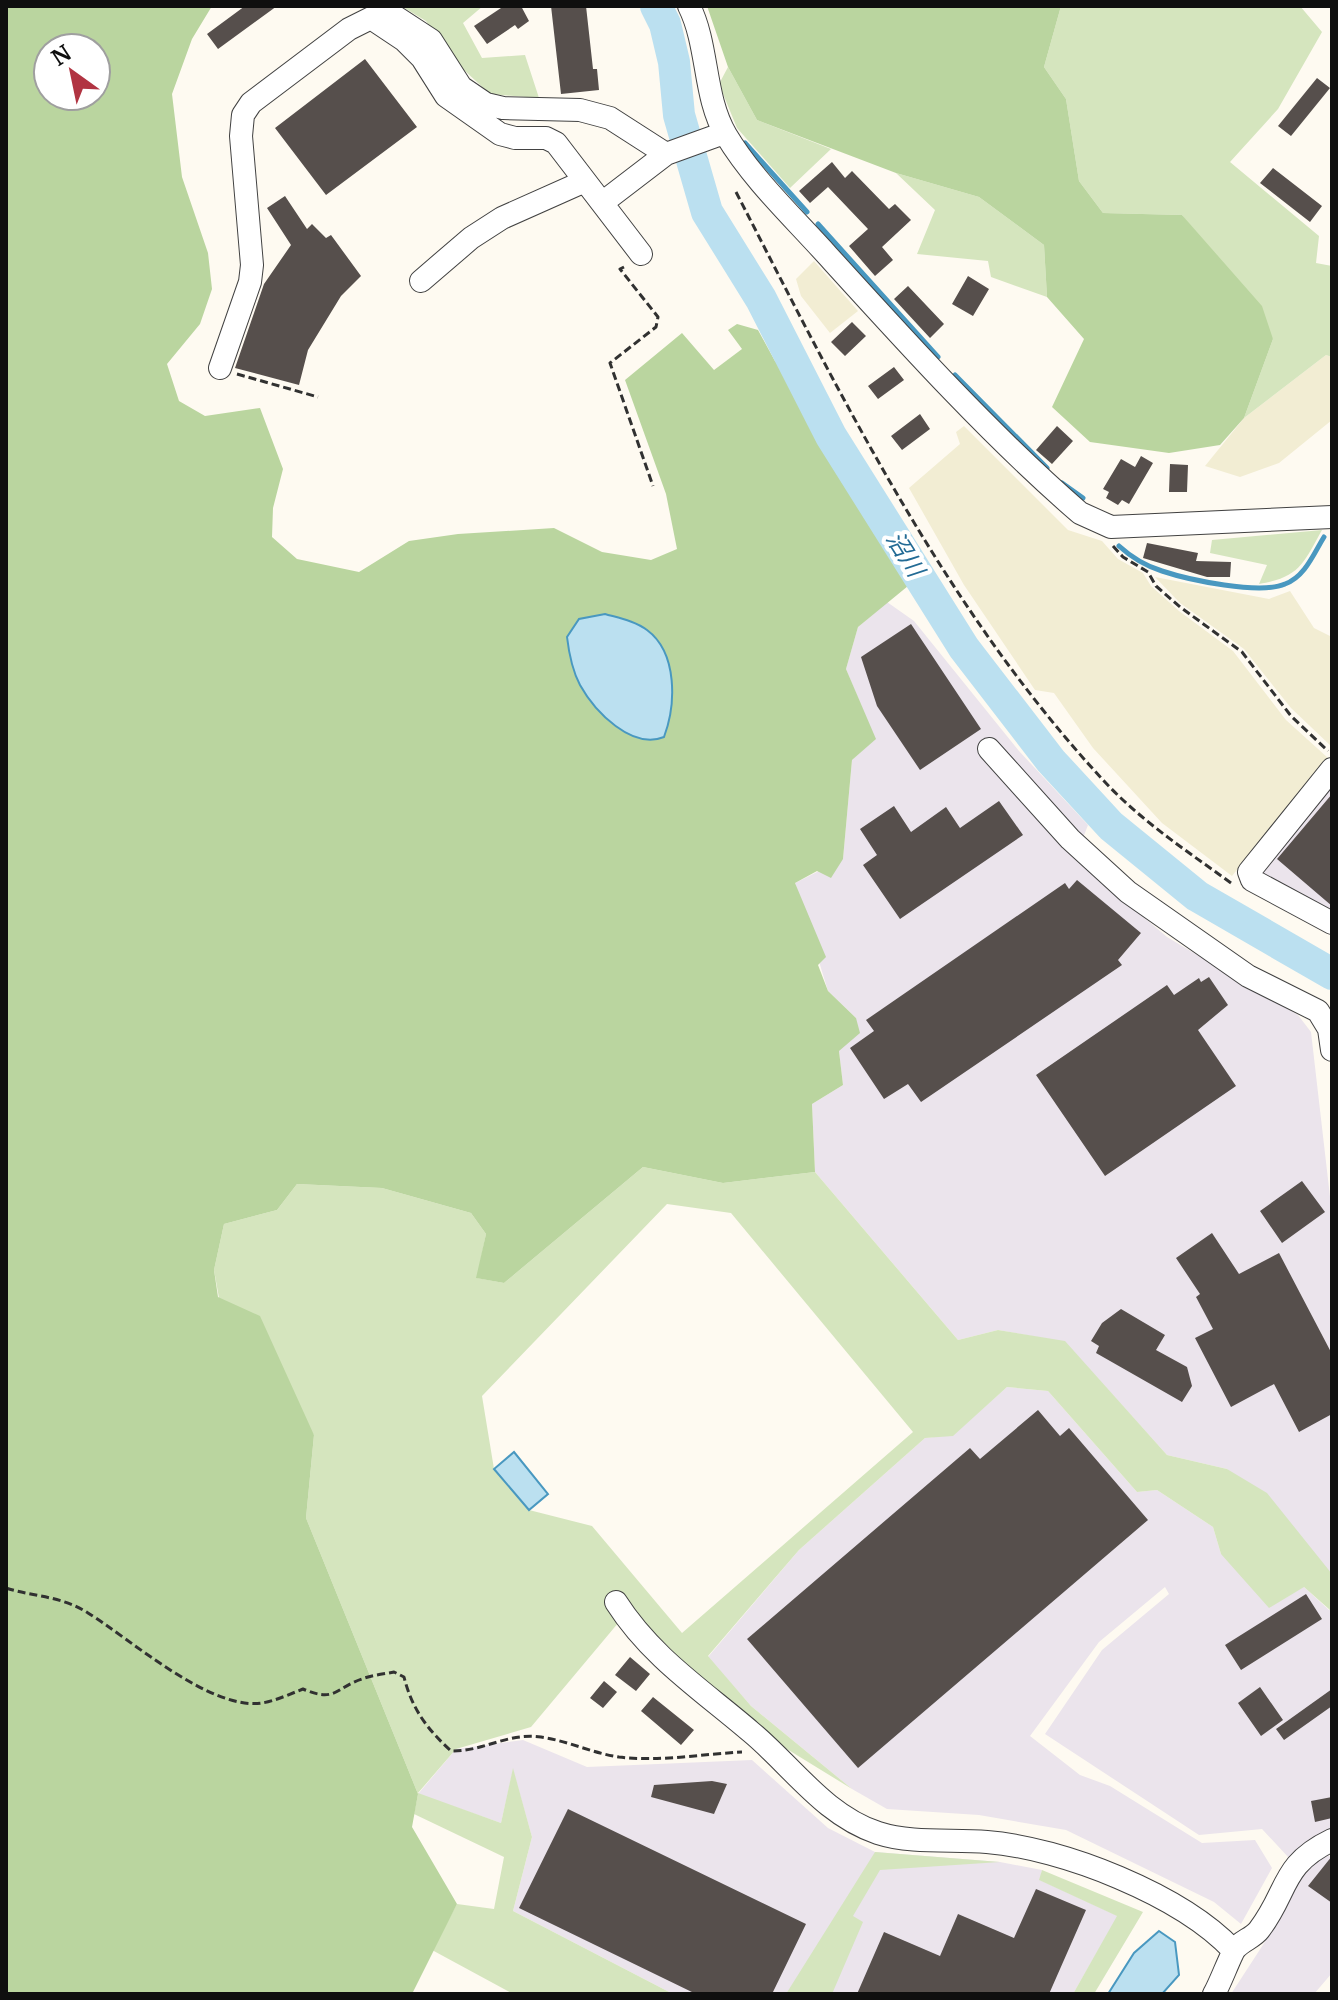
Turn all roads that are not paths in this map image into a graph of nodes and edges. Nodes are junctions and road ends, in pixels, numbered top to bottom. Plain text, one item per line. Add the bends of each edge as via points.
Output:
1 (379, 6) edge
2 (689, 6) edge
3 (718, 136) junction
4 (666, 154) junction
5 (585, 181) junction
6 (602, 203) junction
7 (641, 254) road end
8 (421, 281) dead end
9 (220, 368) road end
10 (1332, 517) edge
11 (989, 749) dead end
12 (1332, 769) edge
13 (1332, 923) edge
14 (1332, 1050) edge
15 (616, 1602) dead end
16 (1332, 1840) edge
17 (1233, 1950) junction
18 (1214, 1994) edge

1 - 4 street via 431,40 461,87 486,104 580,110 610,118
2 - 3 street via 702,43
3 - 4 street
3 - 10 street via 872,305 1080,513 1111,527
4 - 6 street
5 - 6 street
5 - 8 street via 502,218
5 - 9 street via 556,143 500,134 446,96 404,40 371,18 363,21 251,103 243,115 251,274
6 - 7 street
11 - 14 street via 1070,839 1128,892 1248,976 1318,1011 1329,1029
12 - 13 street via 1249,872 1252,880
15 - 17 street via 633,1629 670,1666 850,1820 879,1833 1038,1847 1084,1862 1211,1927
16 - 17 street via 1290,1870 1259,1931
17 - 18 street

